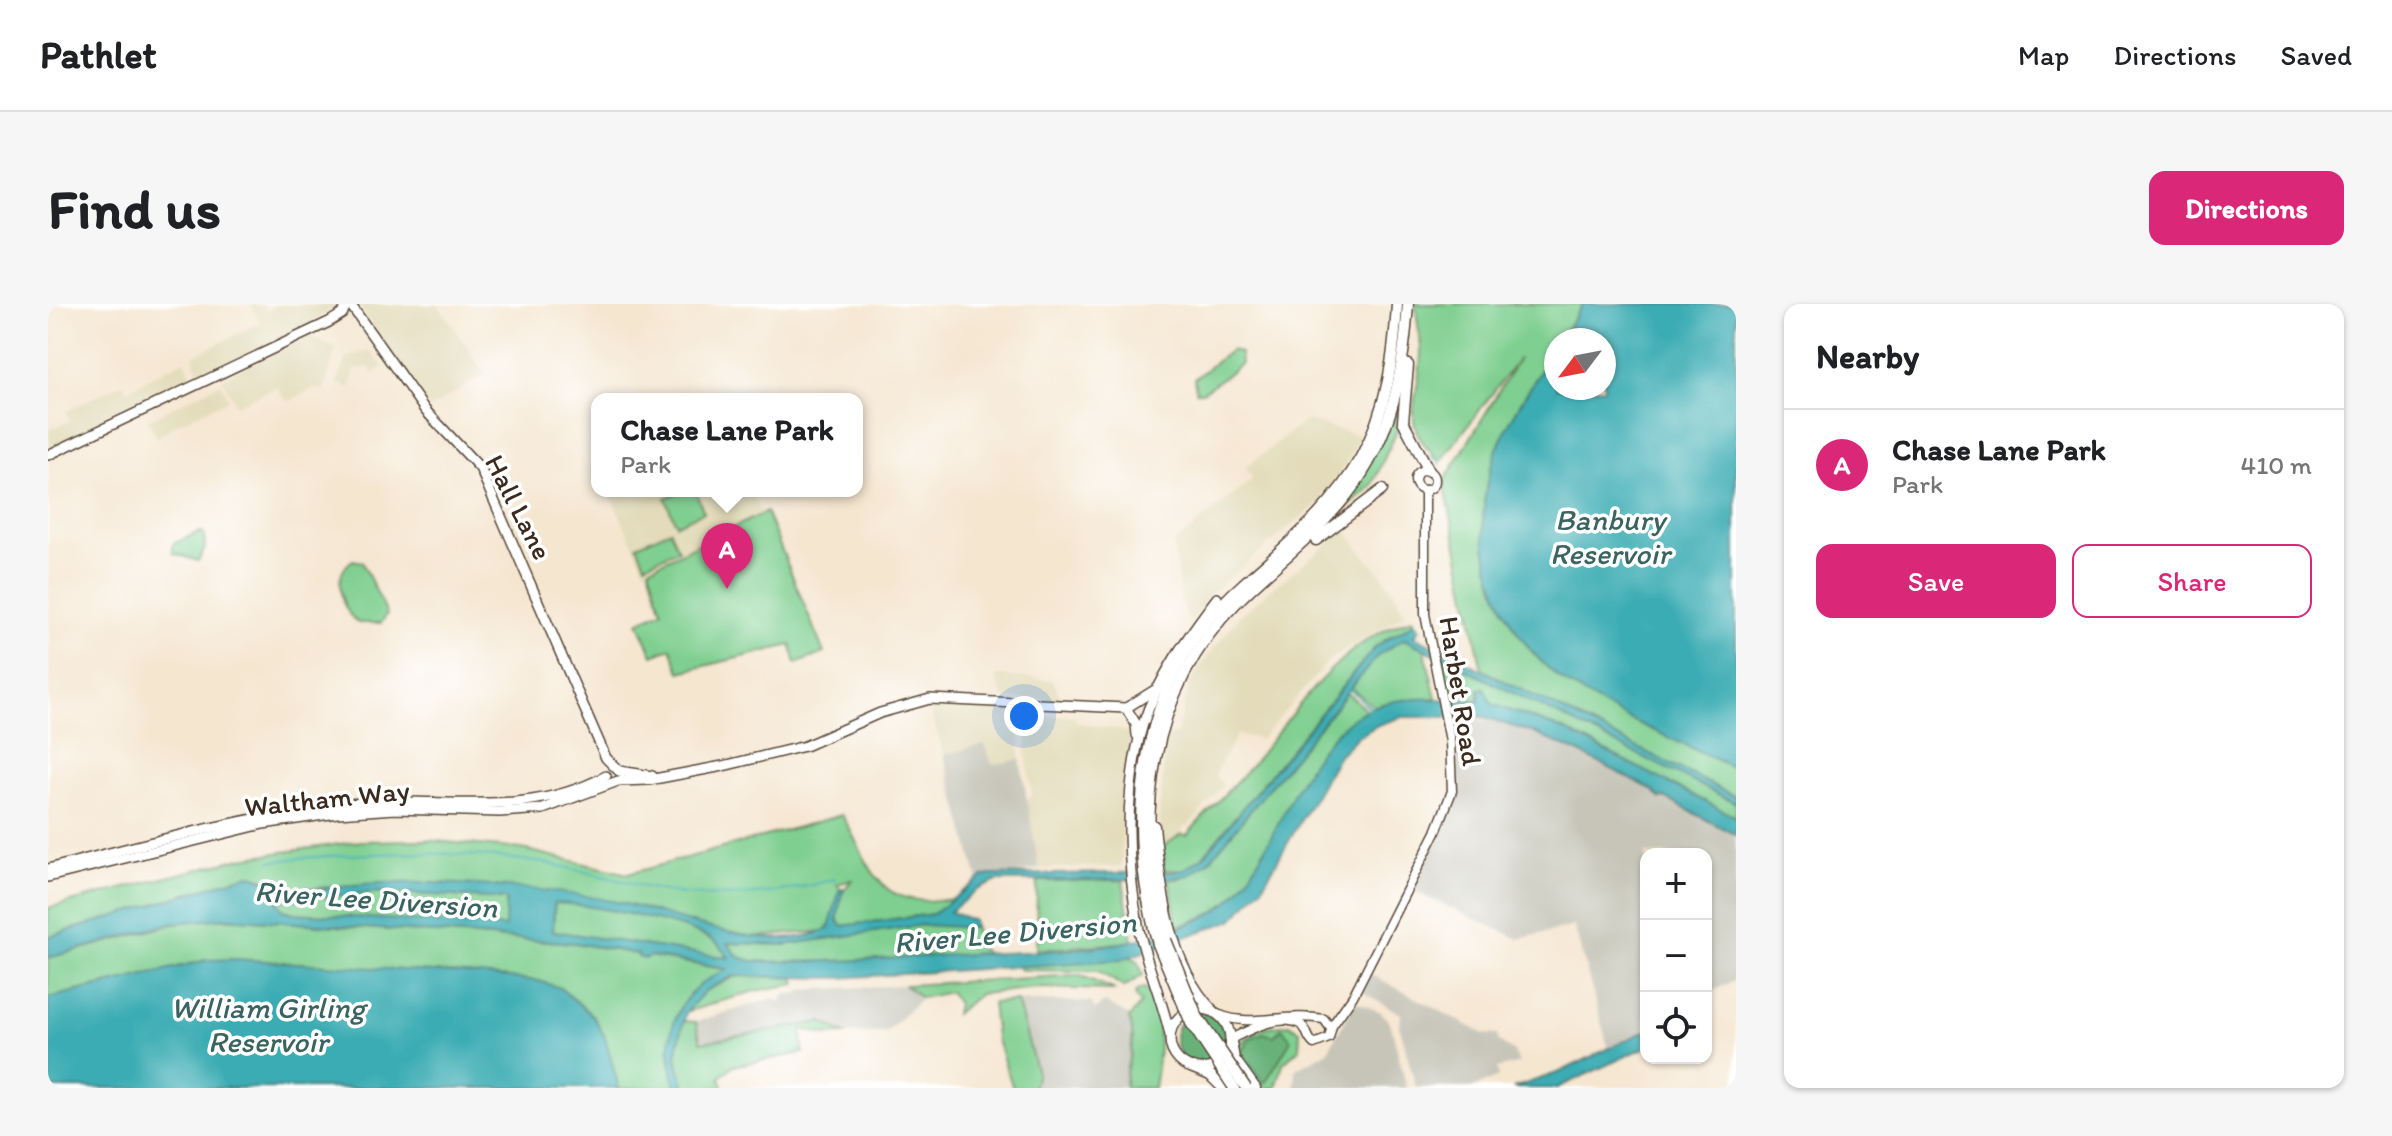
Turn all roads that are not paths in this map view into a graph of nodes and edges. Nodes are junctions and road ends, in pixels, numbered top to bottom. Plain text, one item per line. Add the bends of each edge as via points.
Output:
1 (349, 304) edge
2 (1397, 304) edge
3 (1408, 308) edge
4 (48, 455) edge
5 (1429, 471) junction
6 (1382, 490) dead end
7 (1425, 490) junction
8 (1321, 513) junction
9 (1290, 556) junction
10 (1217, 598) joint
11 (1161, 684) junction
12 (1128, 706) junction
13 (1149, 713) junction
14 (1136, 750) junction
15 (613, 776) junction
16 (1134, 778) junction
17 (1143, 832) junction
18 (87, 863) junction
19 (48, 869) edge
20 (48, 877) edge
21 (1162, 999) junction
22 (1188, 1011) junction
23 (1216, 1013) junction
24 (1340, 1016) junction
25 (1322, 1019) junction
26 (1331, 1030) junction
27 (1305, 1031) junction
28 (1170, 1035) junction
29 (1231, 1040) junction
30 (1193, 1068) junction
31 (1223, 1088) edge
32 (1234, 1088) edge
33 (1246, 1088) edge
34 (1255, 1088) edge

1 - 4 main road via 329,322
1 - 15 main road, Hall Lane via 425,410 480,468
2 - 8 highway via 1391,367 1379,416 1361,458
3 - 5 highway via 1410,353 1402,415
3 - 9 highway via 1398,387 1373,454 1338,508
5 - 7 street via 1434,481
5 - 7 street via 1415,476 1416,485
6 - 9 highway
7 - 24 street, Harbet Road via 1423,572 1431,655 1448,726 1453,770 1449,800
8 - 10 highway
8 - 17 highway via 1214,613 1177,666 1148,745 1140,803
9 - 17 highway via 1231,608 1186,671 1158,745
10 - 11 main road
11 - 12 main road
11 - 13 main road
12 - 13 main road via 1144,707
12 - 14 main road via 1136,724
12 - 15 main road via 930,699 880,713 805,746 723,766 635,781
13 - 14 main road
13 - 16 main road
14 - 16 main road
15 - 18 main road, Waltham Way via 537,802 319,812 228,827
16 - 17 main road
17 - 21 main road via 1133,890 1147,959
17 - 23 highway via 1183,964 1198,995
17 - 32 highway, bridge via 1147,898 1165,966 1191,1023
17 - 33 highway, bridge via 1158,909 1179,976 1210,1037
18 - 19 main road, Waltham Way
18 - 20 main road, Waltham Way
21 - 22 main road via 1174,1011
21 - 28 main road
22 - 23 main road
22 - 28 main road via 1175,1021
23 - 25 street via 1239,1022 1289,1015
23 - 29 main road
24 - 25 street
24 - 26 street, Harbet Road
25 - 26 street
25 - 27 street via 1308,1023
26 - 27 street via 1319,1044
27 - 29 street via 1297,1023 1279,1022
28 - 30 main road via 1173,1052
29 - 30 main road via 1221,1061 1207,1069
29 - 34 highway via 1234,1059
30 - 31 highway

